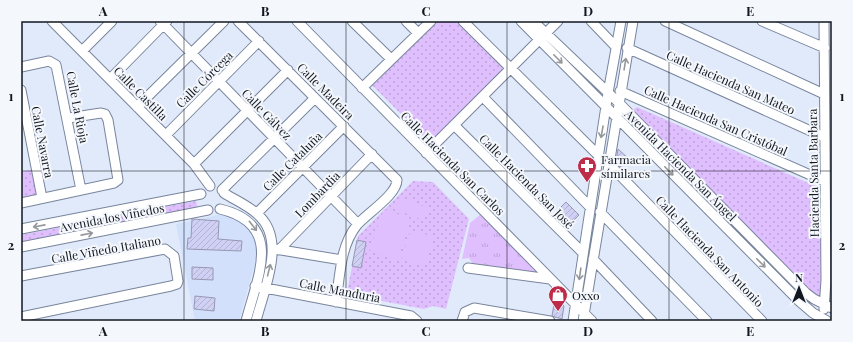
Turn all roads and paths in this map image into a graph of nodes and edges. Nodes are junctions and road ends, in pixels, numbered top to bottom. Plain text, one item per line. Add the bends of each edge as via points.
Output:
1 (53, 21) edge
2 (112, 21) edge
3 (224, 21) edge
4 (238, 21) edge
5 (297, 21) edge
6 (352, 21) edge
7 (406, 21) edge
8 (431, 21) edge
9 (463, 21) edge
10 (521, 21) edge
11 (533, 21) edge
12 (558, 21) edge
13 (591, 21) edge
14 (621, 21) edge
15 (633, 21) edge
16 (665, 21) edge
17 (762, 21) edge
18 (824, 21) edge
19 (164, 22) edge
20 (418, 33) junction
21 (543, 37) junction
22 (259, 41) junction
23 (616, 47) junction
24 (627, 48) junction
25 (825, 48) junction
26 (82, 51) junction
27 (190, 53) junction
28 (391, 59) junction
29 (21, 67) edge
30 (511, 67) junction
31 (288, 70) junction
32 (828, 73) edge
33 (110, 79) junction
34 (218, 82) junction
35 (362, 88) junction
36 (21, 90) edge
37 (620, 91) junction
38 (608, 93) junction
39 (824, 94) junction
40 (483, 97) junction
41 (315, 98) junction
42 (619, 103) junction
43 (137, 107) junction
44 (606, 107) junction
45 (248, 110) junction
46 (616, 117) junction
47 (68, 118) junction
48 (454, 125) junction
49 (344, 126) junction
50 (166, 135) junction
51 (824, 137) junction
52 (275, 138) junction
53 (426, 153) junction
54 (372, 154) junction
55 (598, 155) junction
56 (608, 163) junction
57 (194, 164) junction
58 (303, 168) junction
59 (824, 180) junction
60 (210, 186) junction
61 (81, 190) junction
62 (223, 192) junction
63 (201, 194) junction
64 (331, 196) junction
65 (42, 198) junction
66 (21, 203) edge
67 (590, 207) junction
68 (220, 209) junction
69 (121, 210) junction
70 (208, 210) junction
71 (600, 212) junction
72 (257, 213) junction
73 (58, 222) junction
74 (358, 224) junction
75 (126, 227) junction
76 (21, 229) edge
77 (60, 239) junction
78 (21, 247) edge
79 (276, 249) junction
80 (583, 253) junction
81 (593, 259) junction
82 (342, 260) junction
83 (468, 268) dead end
84 (21, 276) edge
85 (550, 279) junction
86 (260, 287) junction
87 (336, 302) junction
88 (575, 304) junction
89 (829, 306) edge
90 (21, 317) edge
91 (583, 317) edge
92 (463, 318) edge
93 (821, 320) edge
94 (246, 321) edge
95 (256, 321) edge
96 (418, 321) edge
97 (550, 321) edge
98 (573, 321) edge
99 (592, 321) edge
100 (652, 321) edge
101 (707, 321) edge
102 (762, 321) edge

1 - 26 street, Calle Castilla
2 - 26 street
3 - 27 street
4 - 22 street, Calle Madeira
5 - 35 street, Calle Hacienda San Carlos
6 - 28 street
7 - 20 street
8 - 20 street
9 - 30 street
10 - 21 street, Avenida Hacienda San Ángel
11 - 21 street, Avenida Hacienda San Ángel
12 - 21 street
13 - 23 street
14 - 23 street
15 - 24 street
16 - 39 street
17 - 25 street
18 - 25 street, Hacienda Santa Barbara
19 - 27 street, Calle Gálvez
19 - 33 street
20 - 28 street
21 - 30 street
21 - 38 street, Avenida Hacienda San Ángel
21 -> 44 street, Avenida Hacienda San Ángel
22 - 31 street, Calle Madeira
22 - 34 street, Calle Córcega
23 - 38 street
37 -> 24 street
24 - 51 street, Calle Hacienda San Mateo
25 - 32 street, Hacienda Santa Barbara
26 - 33 street, Calle Castilla
27 - 34 street, Calle Gálvez
27 - 43 street
28 - 35 street
29 - 47 street, Calle La Rioja via 50,61 55,63
30 - 40 street
30 - 55 street
31 - 41 street, Calle Madeira
31 - 45 street
32 - 39 street, Hacienda Santa Barbara
33 - 43 street, Calle Castilla
34 - 45 street, Calle Gálvez
34 - 50 street, Calle Córcega
35 - 53 street, Calle Hacienda San Carlos
36 - 65 street, Calle Navarra
37 - 42 street
37 - 59 street, Calle Hacienda San Cristóbal
38 - 42 street, Avenida Hacienda San Ángel
38 - 44 street
39 - 51 street, Hacienda Santa Barbara
40 - 48 street
40 - 67 street
41 - 49 street, Calle Madeira
41 - 52 street
42 - 46 street
42 - 89 street, Avenida Hacienda San Ángel via 806,293
43 - 50 street, Calle Castilla
44 - 46 street, Avenida Hacienda San Ángel
44 -> 55 street
45 - 52 street, Calle Gálvez
45 - 57 street
46 - 56 street
46 -> 93 street, Avenida Hacienda San Ángel
47 - 61 street, Calle La Rioja
47 - 61 street via 105,114 118,173 118,180 114,183
48 - 53 street
48 - 80 street, Calle Hacienda San José
49 - 54 street, Calle Madeira
49 - 58 street, Calle Cataluña
50 - 57 street, Calle Castilla
51 - 59 street, Hacienda Santa Barbara
52 - 58 street, Calle Gálvez
52 - 62 street
53 - 85 street, Calle Hacienda San Carlos
54 - 64 street, Lombardia
54 - 74 street, Calle Madeira via 396,178 397,184 394,190
55 - 67 street
56 - 71 street
56 - 102 street, Calle Hacienda San Antonio
57 - 60 street, Calle Castilla
58 - 64 street, Calle Gálvez
58 - 72 street, Calle Cataluña
59 - 89 street, Hacienda Santa Barbara
60 - 62 street via 219,187
60 - 63 street
61 - 65 street
62 - 68 street via 225,202
62 - 72 street
63 - 69 street, Avenida los Viñedos
63 - 70 street via 202,205
64 - 74 street, Calle Gálvez
64 - 79 street, Lombardia
65 - 66 street
67 - 80 street
68 - 70 street
68 -> 86 street via 249,220 258,232 262,254
69 - 73 street, Avenida los Viñedos
69 - 75 street via 117,220 120,225
70 - 75 street, Avenida los Viñedos
71 - 81 street
71 - 101 street
72 - 79 street via 269,230
73 -> 76 street, Avenida los Viñedos
73 - 77 street via 63,232
74 - 82 street via 349,235
77 -> 75 street, Avenida los Viñedos
77 - 78 street, Avenida los Viñedos
79 - 82 street
86 -> 79 street
80 -> 88 street
81 - 91 street
81 - 100 street
82 - 87 street
83 - 85 street
84 - 90 street, Calle Viñedo Italiano via 165,249 174,256 178,281 171,286
85 - 88 street, Calle Hacienda San Carlos
86 - 87 street, Calle Manduria
86 - 94 street
86 - 95 street
87 - 96 street, Calle Manduria via 411,316
88 - 91 street, Calle Hacienda San Carlos
88 - 98 street
89 - 93 street, Hacienda Santa Barbara
91 - 99 street, Calle Hacienda San Carlos
92 - 97 street via 467,310 474,308

